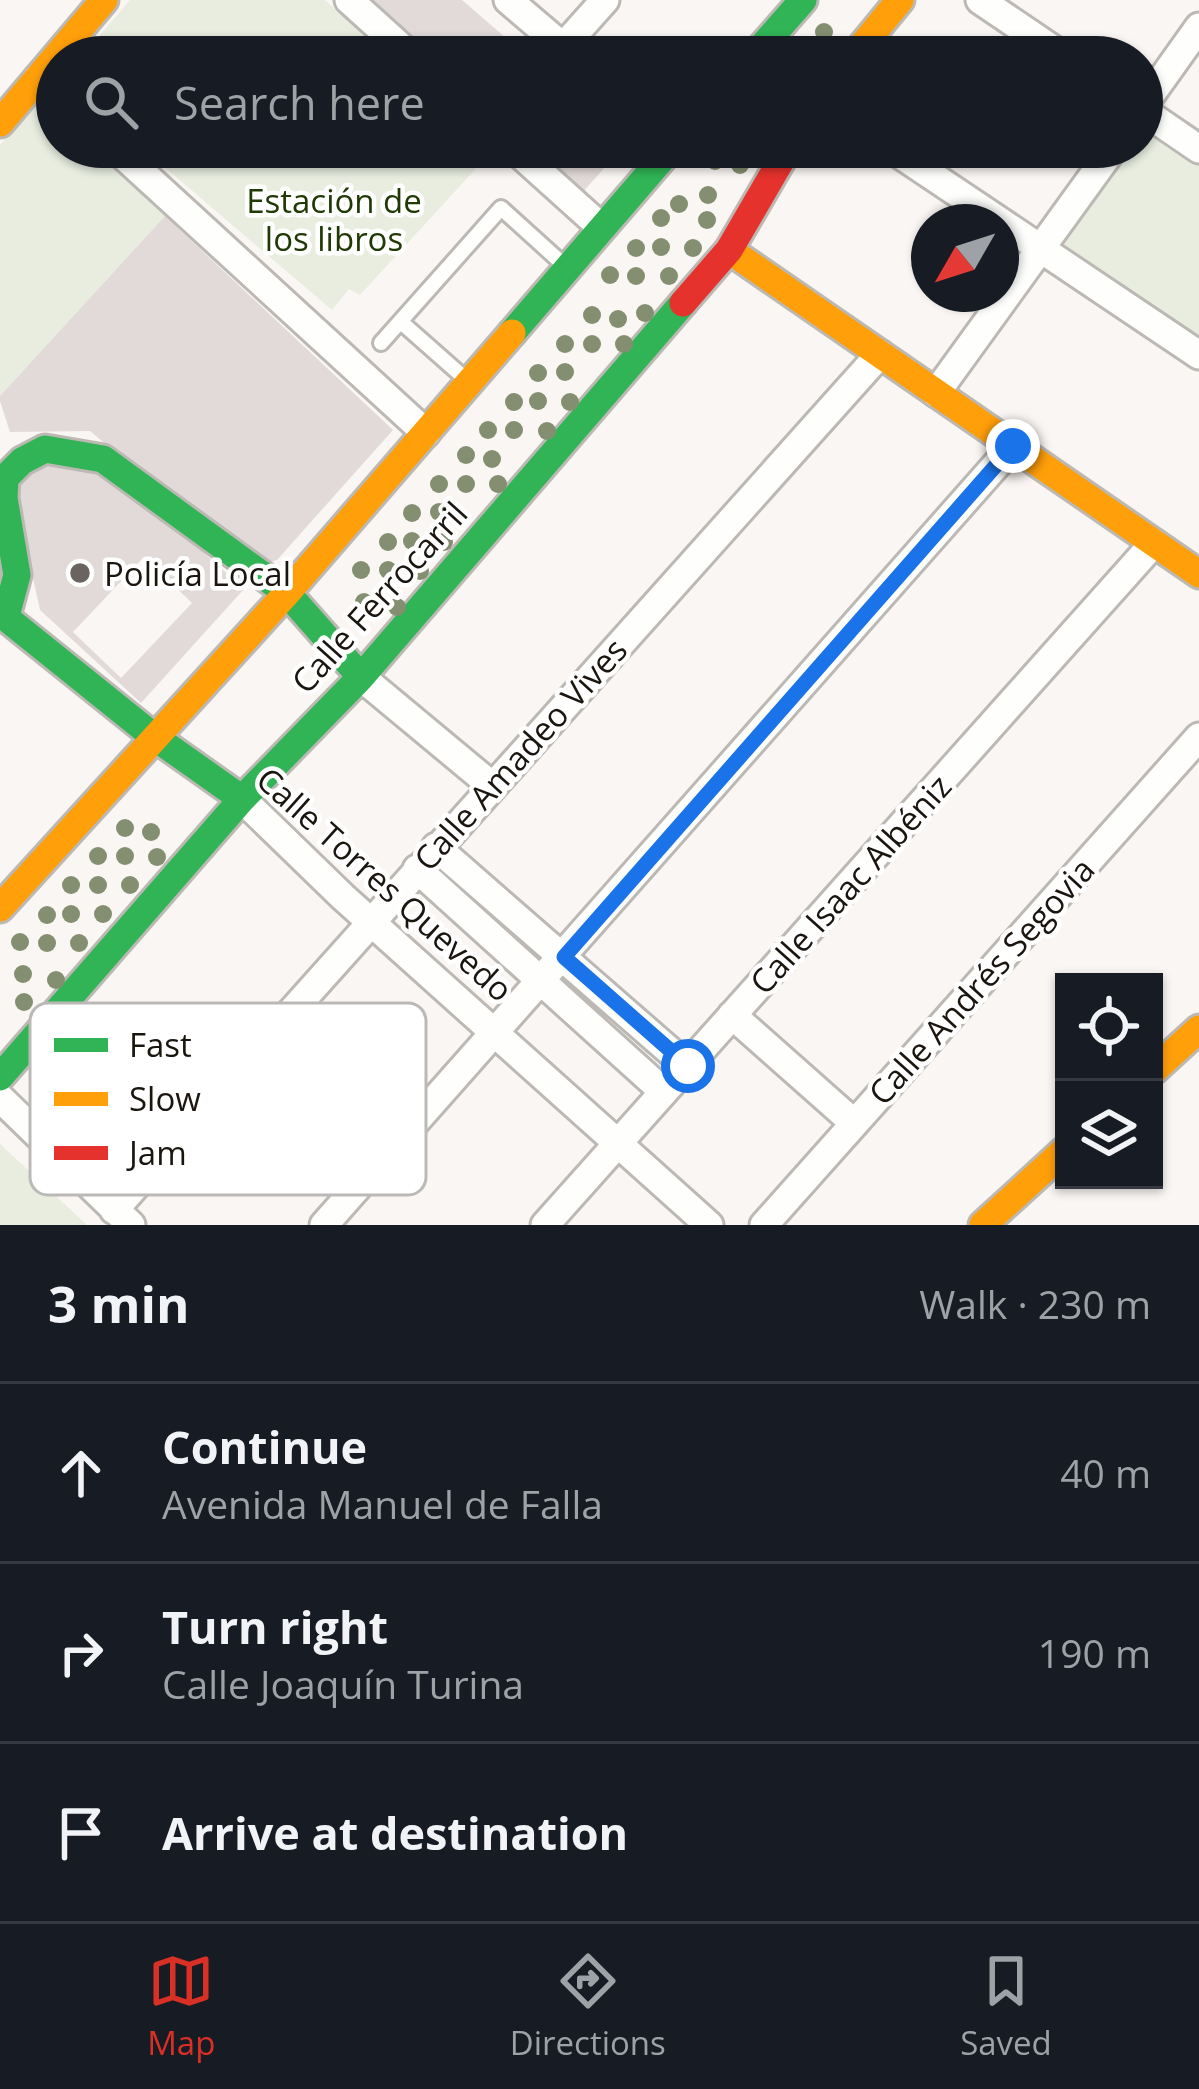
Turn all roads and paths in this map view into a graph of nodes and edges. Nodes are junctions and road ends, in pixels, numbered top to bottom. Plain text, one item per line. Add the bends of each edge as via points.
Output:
1 (104, 0) edge
2 (349, 0) edge
3 (508, 0) edge
4 (605, 0) edge
5 (803, 0) edge
6 (900, 0) edge
7 (980, 0) edge
8 (1199, 28) edge
9 (81, 36) edge
10 (389, 36) edge
11 (550, 36) edge
12 (580, 36) edge
13 (771, 36) edge
14 (870, 36) edge
15 (1033, 36) edge
16 (1163, 79) edge
17 (36, 96) edge
18 (0, 124) edge
19 (1163, 124) edge
20 (1199, 149) edge
21 (137, 168) edge
22 (535, 168) edge
23 (654, 168) edge
24 (777, 168) edge
25 (920, 168) edge
26 (1099, 168) edge
27 (974, 204) edge
28 (602, 228) junction
29 (1019, 234) edge
30 (1041, 249) junction
31 (729, 250) junction
32 (567, 269) junction
33 (401, 322) junction
34 (382, 344) dead end
35 (880, 354) junction
36 (1199, 355) edge
37 (469, 382) junction
38 (936, 393) junction
39 (426, 433) junction
40 (1013, 446) junction
41 (3, 476) edge
42 (1154, 543) junction
43 (1199, 574) edge
44 (287, 593) junction
45 (2, 618) edge
46 (361, 677) junction
47 (153, 736) junction
48 (1199, 737) edge
49 (491, 785) junction
50 (242, 799) junction
51 (426, 858) junction
52 (0, 908) edge
53 (370, 922) junction
54 (564, 957) junction
55 (542, 982) junction
56 (65, 1003) edge
57 (302, 1003) edge
58 (732, 1016) junction
59 (1199, 1029) edge
60 (496, 1034) junction
61 (30, 1043) edge
62 (1163, 1062) edge
63 (688, 1066) junction
64 (0, 1078) edge
65 (664, 1092) junction
66 (0, 1098) edge
67 (426, 1112) edge
68 (854, 1124) junction
69 (30, 1127) edge
70 (618, 1144) junction
71 (1055, 1159) edge
72 (99, 1195) edge
73 (351, 1195) edge
74 (123, 1218) edge
75 (324, 1225) edge
76 (544, 1225) edge
77 (709, 1225) edge
78 (764, 1225) edge
79 (983, 1225) edge

1 - 9 street
2 - 10 street
3 - 11 street
4 - 12 street
5 - 13 street
6 - 14 street
7 - 15 street
8 - 16 street
17 - 18 street
19 - 20 street
21 - 39 street
22 - 28 street
23 - 28 street
24 - 31 street, Calle Ferrocarril
25 - 27 street
26 - 30 street
28 - 32 street
29 - 30 street
30 - 36 street
30 - 38 street
31 - 35 street
31 - 46 street, Calle Ferrocarril
32 - 33 lane via 501,208
32 - 37 street
33 - 34 lane
33 - 37 lane
35 - 38 street
35 - 49 street, Calle Amadeo Vives
37 - 39 street
38 - 40 street
39 - 44 street
40 - 42 street
40 - 54 street
41 - 44 street via 45,449 103,459
41 - 45 street via 17,575
42 - 43 street
42 - 58 street, Calle Isaac Albéniz
44 - 46 street
44 - 47 street
45 - 47 street, Calle Torres Quevedo
46 - 49 street
46 - 50 street, Calle Ferrocarril
47 - 50 street, Calle Torres Quevedo
47 - 52 street
48 - 68 street, Calle Andrés Segovia
49 - 51 street, Calle Amadeo Vives
50 - 53 street, Calle Torres Quevedo
50 - 56 street, Calle Ferrocarril
51 - 53 street, Calle Amadeo Vives
51 - 54 street
51 - 55 street
53 - 57 street, Calle Amadeo Vives
53 - 60 street, Calle Torres Quevedo
54 - 55 street
54 - 63 street
55 - 60 street
55 - 65 street
58 - 63 street, Calle Isaac Albéniz
58 - 68 street
59 - 62 street
60 - 67 street
60 - 70 street, Calle Torres Quevedo
61 - 64 street, Calle Ferrocarril
63 - 65 street, Calle Isaac Albéniz
65 - 70 street, Calle Isaac Albéniz
66 - 69 street
68 - 78 street, Calle Andrés Segovia
70 - 76 street, Calle Isaac Albéniz
70 - 77 street, Calle Torres Quevedo
71 - 79 street
72 - 74 street
73 - 75 street

